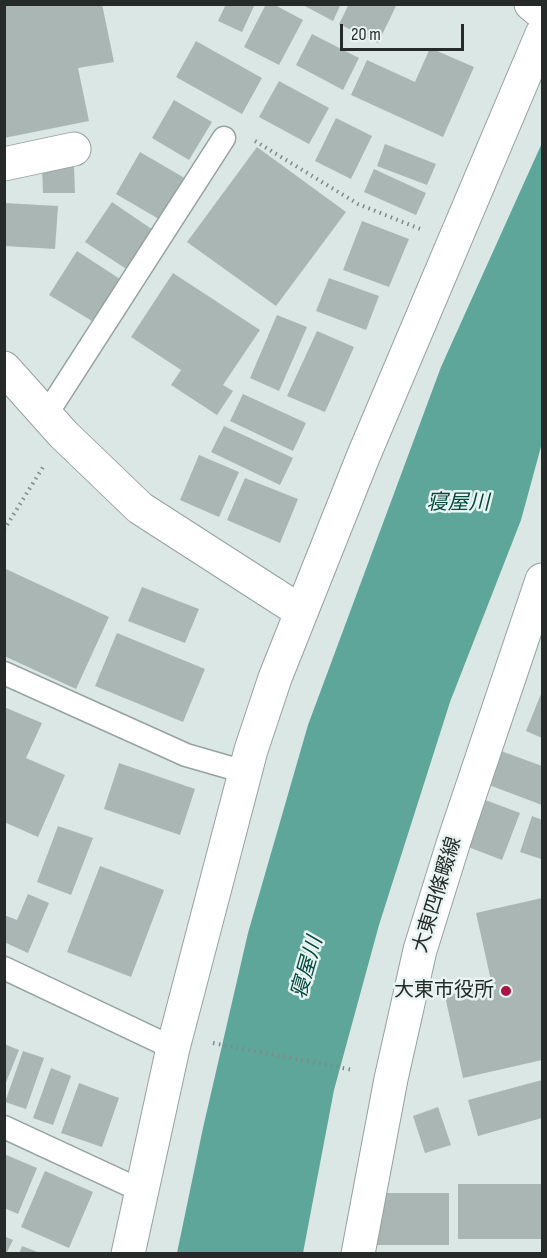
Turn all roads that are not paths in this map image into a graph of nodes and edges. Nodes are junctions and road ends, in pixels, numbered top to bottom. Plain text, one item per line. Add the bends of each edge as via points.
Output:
1 (531, 4) edge
2 (543, 13) edge
3 (543, 34) edge
4 (224, 138) road end
5 (74, 149) dead end
6 (4, 165) edge
7 (4, 368) edge
8 (46, 415) junction
9 (543, 580) edge
10 (300, 611) junction
11 (4, 673) edge
12 (245, 772) junction
13 (4, 968) edge
14 (173, 1048) junction
15 (4, 1127) edge
16 (142, 1191) junction
17 (128, 1254) edge
18 (358, 1254) edge

1 - 2 street
3 - 10 street
4 - 8 lane
5 - 6 street
7 - 8 street
8 - 10 street via 140,508
9 - 18 street, 大東四條畷線 via 420,950
10 - 12 street
11 - 12 lane via 186,754
12 - 14 street
13 - 14 lane
14 - 16 street
15 - 16 lane
16 - 17 street

